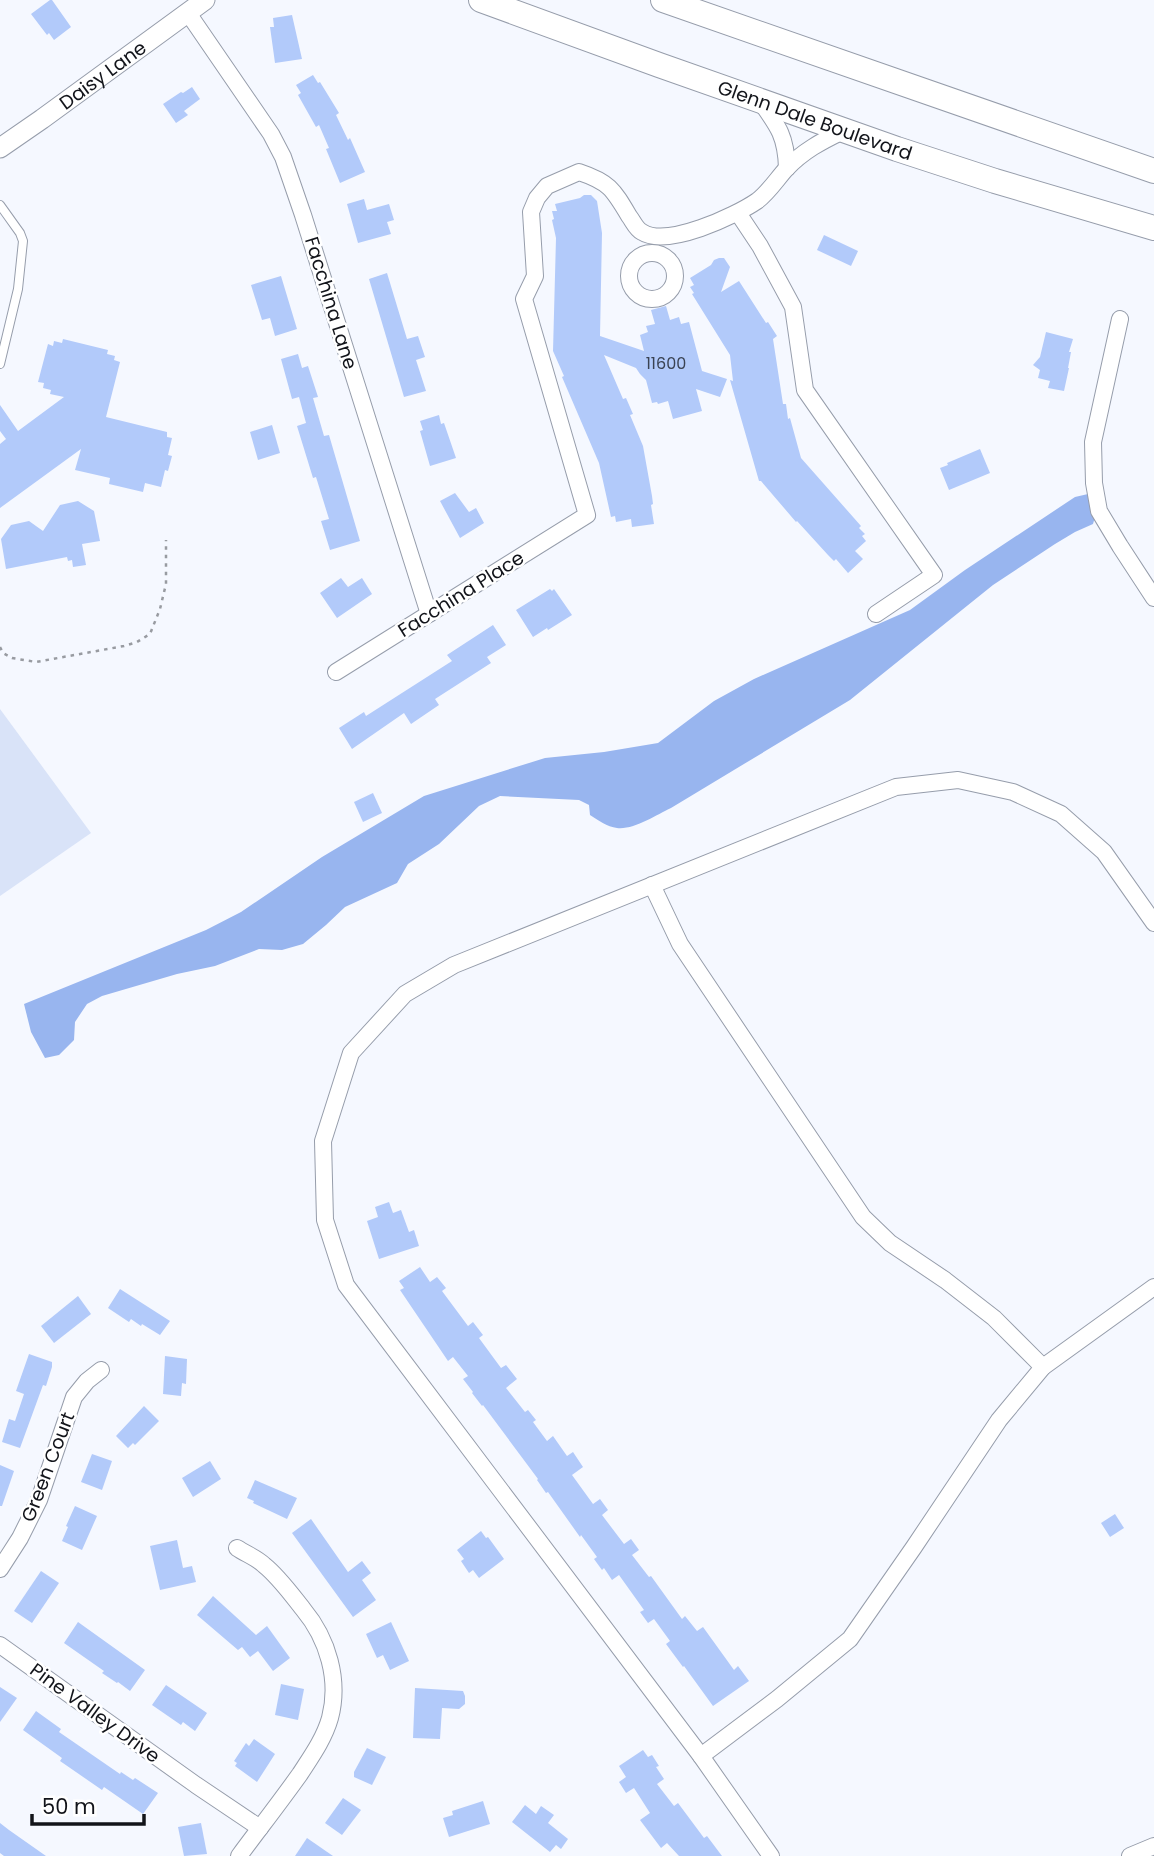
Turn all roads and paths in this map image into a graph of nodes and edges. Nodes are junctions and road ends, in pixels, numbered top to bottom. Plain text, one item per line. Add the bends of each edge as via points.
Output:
1 (205, 0) edge
2 (481, 0) edge
3 (663, 0) edge
4 (188, 13) junction
5 (759, 100) junction
6 (843, 131) junction
7 (0, 148) edge
8 (787, 168) junction
9 (1154, 171) edge
10 (0, 205) edge
11 (738, 213) junction
12 (1154, 228) edge
13 (1120, 319) dead end
14 (0, 363) edge
15 (166, 540) dead end
16 (1154, 598) edge
17 (429, 614) junction
18 (876, 614) dead end
19 (0, 647) edge
20 (336, 672) dead end
21 (652, 885) junction
22 (1154, 923) edge
23 (1154, 1287) edge
24 (1043, 1367) junction
25 (101, 1370) dead end
26 (237, 1548) dead end
27 (0, 1569) edge
28 (0, 1645) edge
29 (701, 1756) junction
30 (260, 1828) junction
31 (1154, 1846) edge
32 (239, 1856) edge
33 (771, 1856) edge
34 (1130, 1856) edge

1 - 4 street, Daisy Lane
2 - 5 main road, Glenn Dale Boulevard
3 - 9 main road
4 - 7 street, Daisy Lane
4 - 17 street, Facchina Lane via 283,157
5 - 6 main road, Glenn Dale Boulevard
5 - 8 street via 782,135
6 - 8 street via 803,152
6 - 12 main road, Glenn Dale Boulevard
8 - 11 street via 760,199
10 - 14 lane via 23,241 18,289
11 - 17 street, Facchina Place via 655,245 634,224 600,172 579,172 547,186 537,198 531,212 535,276 524,299 587,515
11 - 18 street via 793,307 805,390 934,575
13 - 16 street via 1093,442 1094,483 1099,510
15 - 19 path via 166,584 150,634 124,646 36,662 12,658
17 - 20 street, Facchina Place
21 - 22 street via 896,787 958,780 1013,792 1061,814 1104,852
21 - 24 street via 680,944 863,1217 994,1318
21 - 29 street via 454,965 405,994 351,1054 323,1141 325,1220 346,1285
23 - 24 street
24 - 29 street via 999,1420 850,1639
25 - 27 street, Green Court via 74,1397 34,1510
26 - 30 street via 263,1564 307,1613 326,1643 333,1681 330,1719 321,1740
28 - 30 street, Pine Valley Drive
29 - 33 street
30 - 32 street
31 - 34 street

